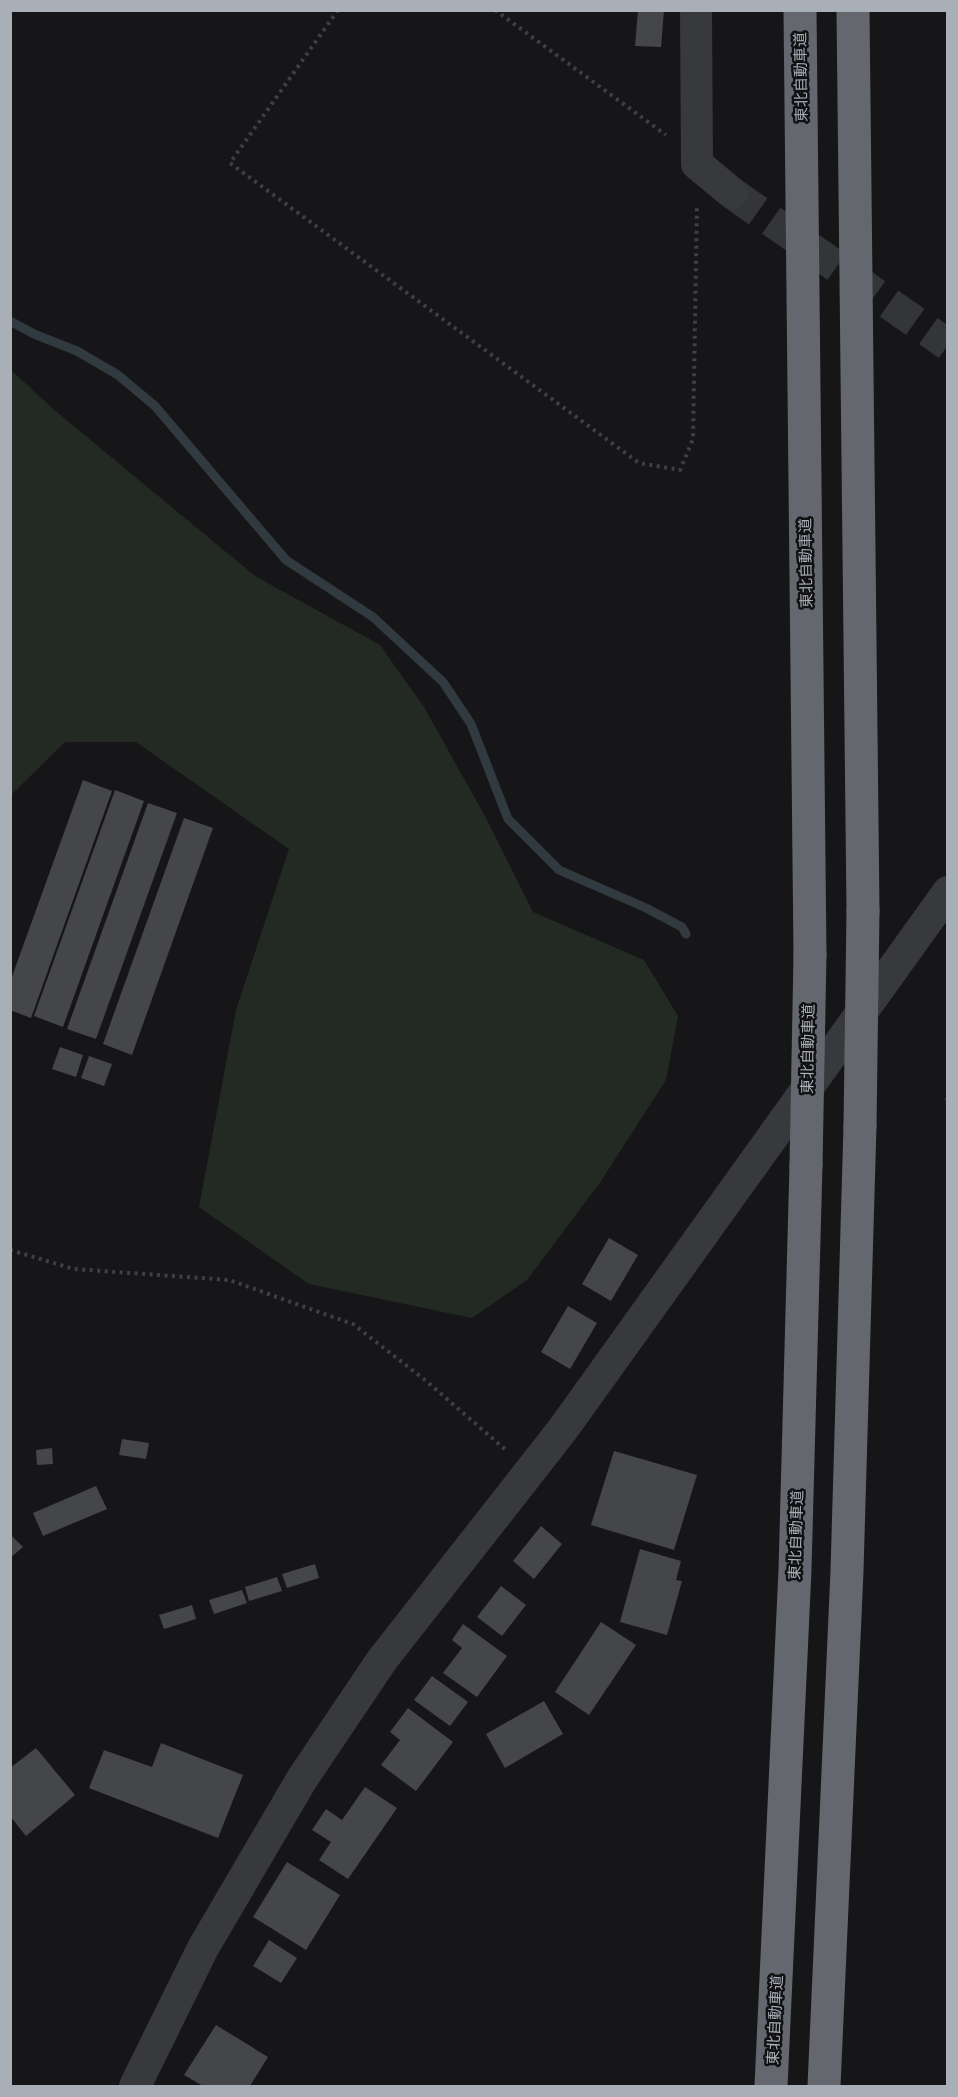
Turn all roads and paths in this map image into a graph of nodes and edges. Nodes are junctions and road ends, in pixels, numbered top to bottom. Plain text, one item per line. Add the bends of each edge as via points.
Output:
1 (338, 10) edge
2 (495, 10) edge
3 (696, 10) edge
4 (800, 10) edge
5 (853, 10) edge
6 (697, 165) junction
7 (732, 193) tunnel mouth
8 (948, 892) edge
9 (10, 1250) edge
10 (530, 1471) junction
11 (135, 2086) edge
12 (771, 2086) edge
13 (824, 2086) edge

1 - 6 path via 230,163 639,463 680,470 693,439
2 - 6 path via 675,142
3 - 6 street
4 - 12 highway, 東北自動車道, bridge via 810,955 795,1570
5 - 13 highway, bridge via 863,911 860,1126 847,1560
6 - 7 street
8 - 10 street
9 - 10 path via 74,1269 229,1280 353,1324
10 - 11 street via 382,1660 302,1779 203,1948

